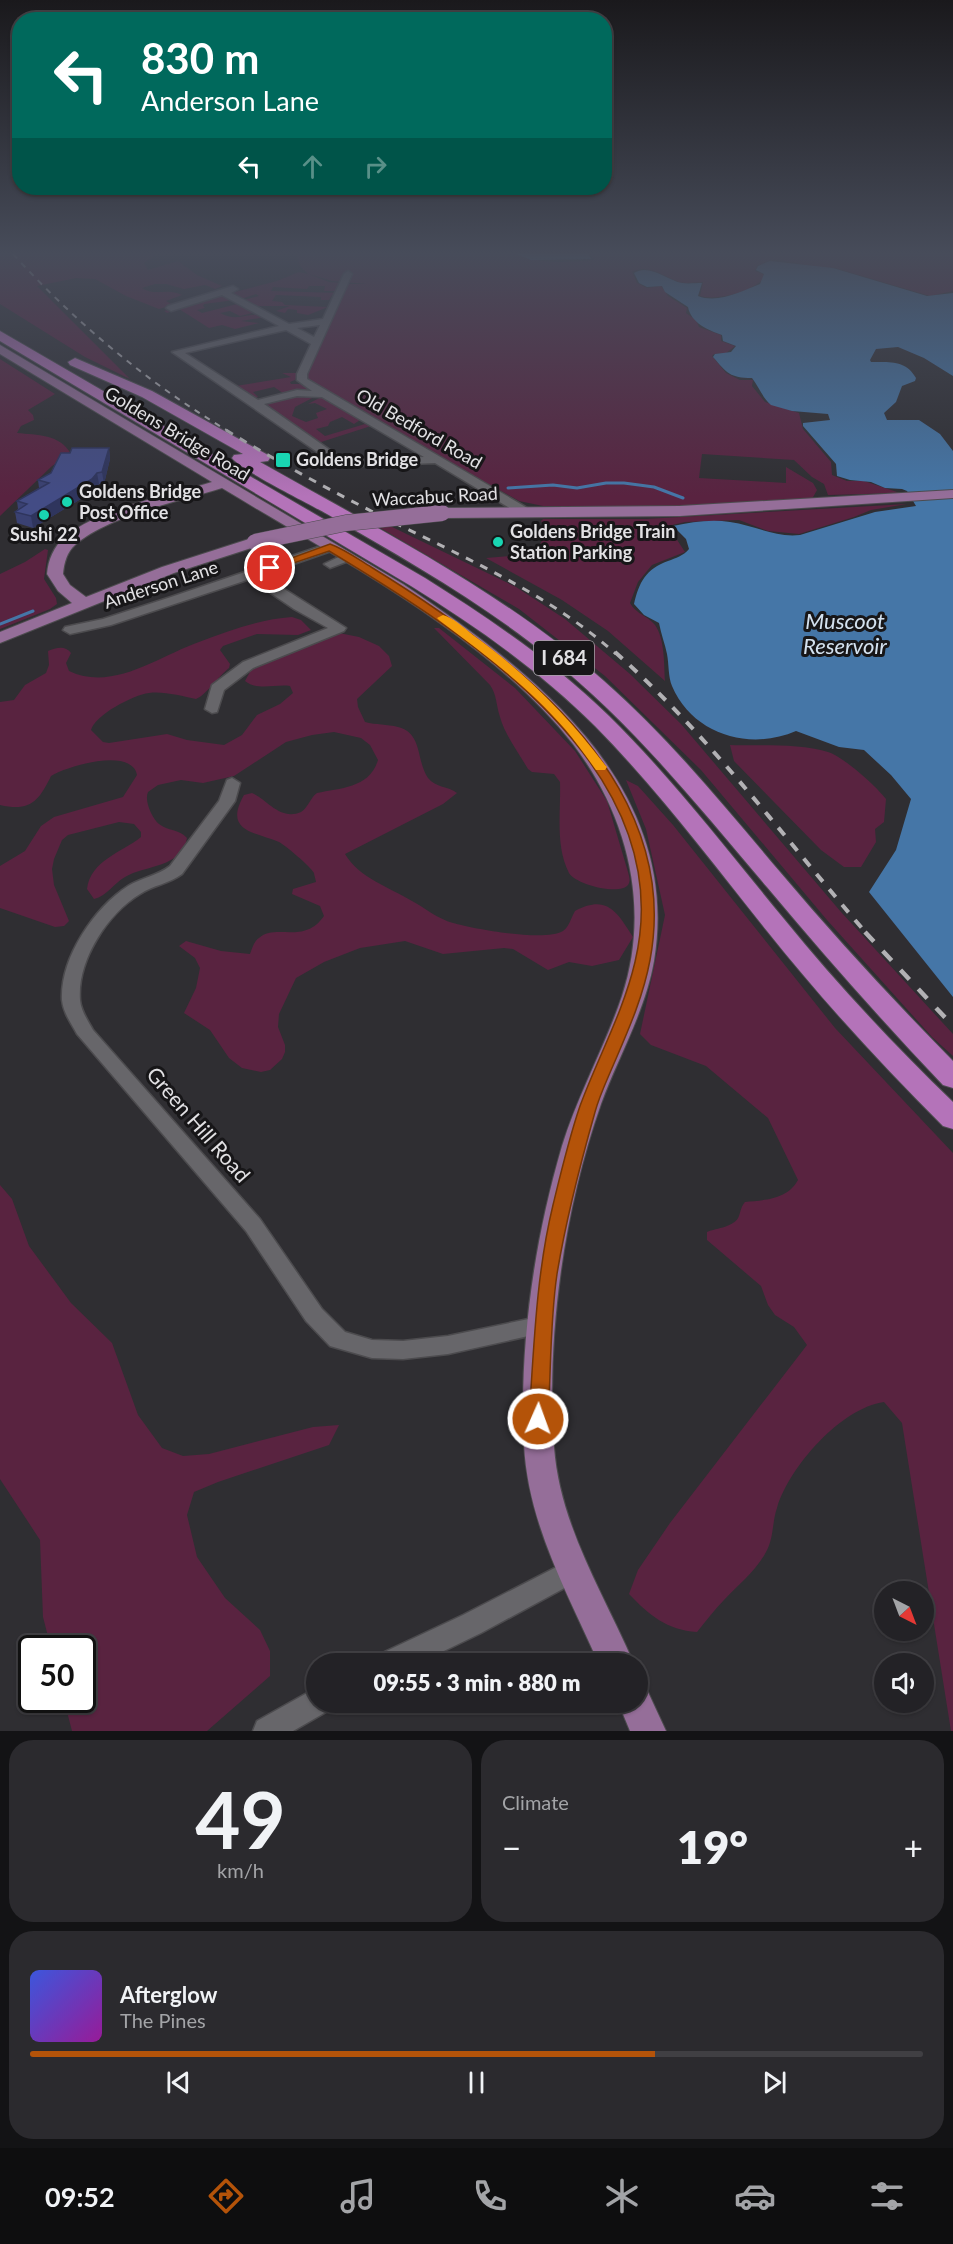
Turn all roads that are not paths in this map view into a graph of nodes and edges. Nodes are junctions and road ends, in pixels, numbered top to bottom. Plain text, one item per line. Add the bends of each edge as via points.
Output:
1 (14, 335) edge
2 (253, 335) edge
3 (302, 335) edge
4 (320, 335) edge
5 (317, 343) junction
6 (0, 349) edge
7 (326, 395) junction
8 (264, 401) dead end
9 (436, 460) junction
10 (224, 483) junction
11 (953, 494) edge
12 (525, 512) junction
13 (370, 520) junction
14 (336, 556) junction
15 (252, 574) junction
16 (84, 604) junction
17 (70, 630) dead end
18 (0, 638) edge
19 (212, 709) dead end
20 (232, 783) dead end
21 (953, 1078) edge
22 (953, 1119) edge
23 (543, 1325) junction
24 (574, 1570) junction
25 (410, 1653) edge
26 (612, 1653) edge
27 (306, 1708) edge
28 (640, 1713) edge
29 (267, 1731) edge
30 (648, 1731) edge

1 - 22 highway, I 684 via 393,567 482,624 572,692 628,746 878,1044
2 - 9 street via 177,352 333,458 360,463
3 - 5 street
4 - 5 street, Old Bedford Road
5 - 7 street, Old Bedford Road via 302,380
6 - 10 main road, Goldens Bridge Road
7 - 8 street via 307,392
7 - 9 street, Old Bedford Road
9 - 12 street, Old Bedford Road
10 - 14 main road, Goldens Bridge Road
10 - 16 main road via 105,522 70,541 57,558 55,574 64,588
11 - 12 main road, Waccabuc Road via 680,511
12 - 13 main road, Waccabuc Road, bridge via 442,513
13 - 16 main road, Waccabuc Road, bridge via 255,542 168,570
13 - 21 highway, I 684 via 110,375 70,359 446,576 507,615 566,660 654,740 857,977
14 - 15 street, Anderson Lane
14 - 23 main road, Goldens Bridge Road via 458,629 554,710 609,780 630,822 643,864 648,908 639,976 577,1144 556,1229
15 - 17 street, Anderson Lane
15 - 19 street via 339,628 248,665 217,688
16 - 18 main road, Waccabuc Road
20 - 23 street, Green Hill Road via 227,801 176,870 132,891 92,934 71,986 71,1000 86,1034 253,1225 314,1315 338,1339 372,1349 403,1350
23 - 24 main road, Goldens Bridge Road via 538,1419 542,1476 549,1508
24 - 25 street
24 - 26 main road, Goldens Bridge Road
27 - 29 street
28 - 30 main road

